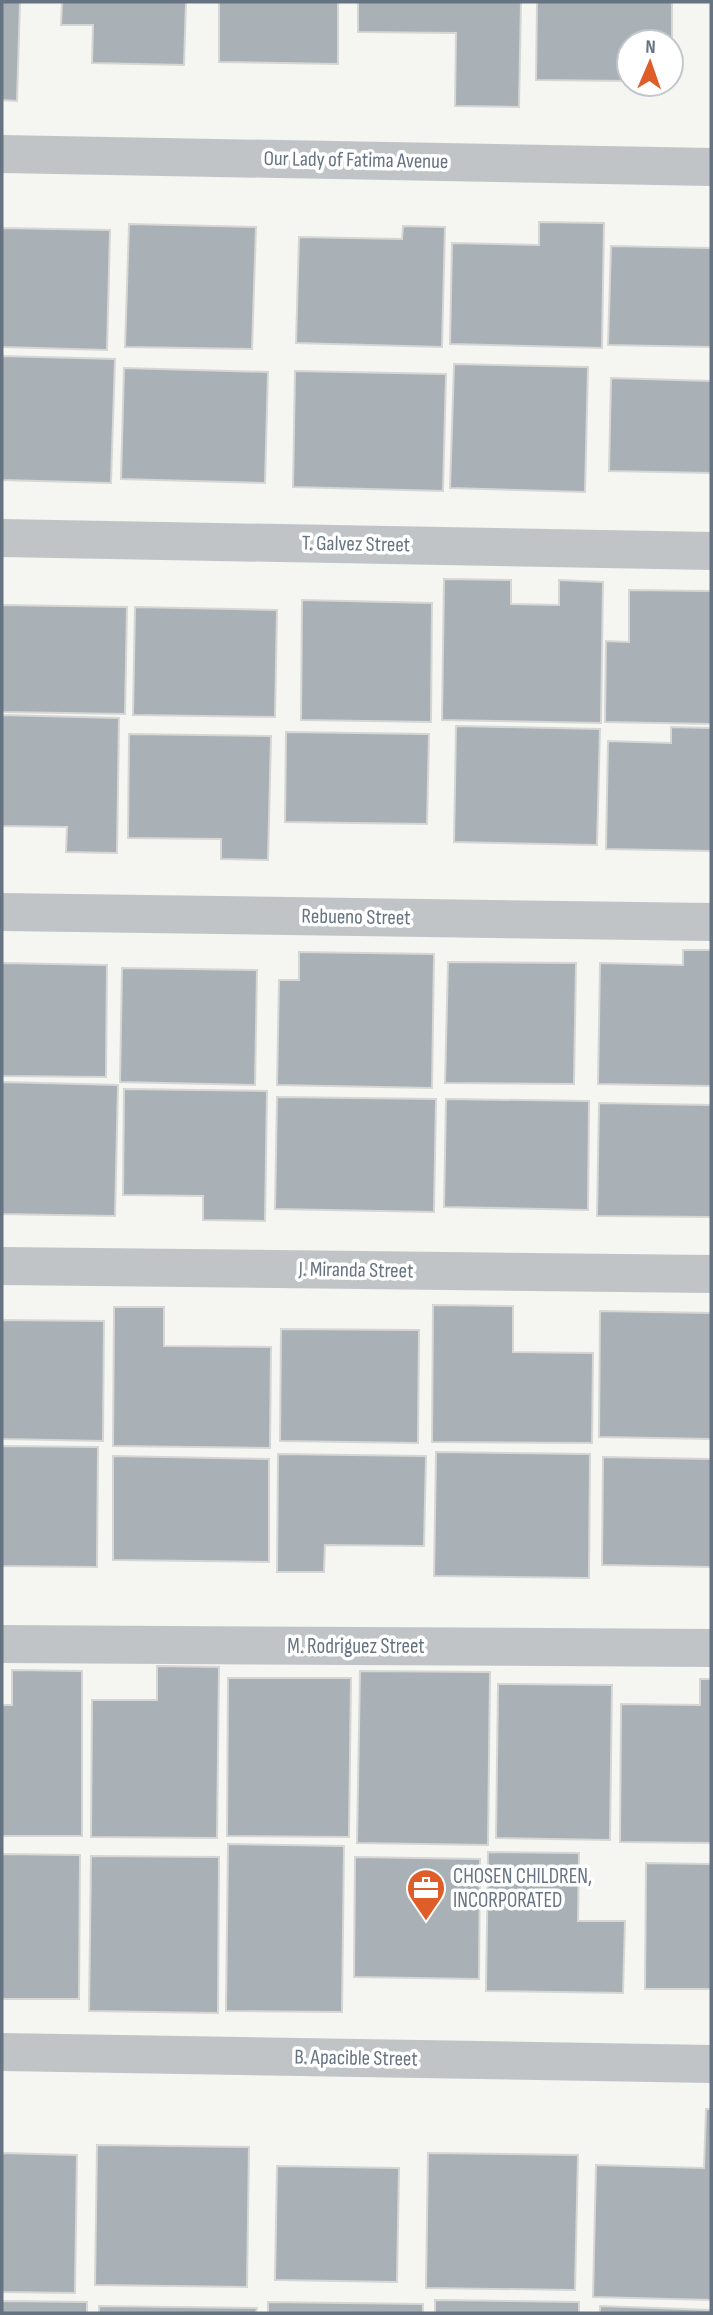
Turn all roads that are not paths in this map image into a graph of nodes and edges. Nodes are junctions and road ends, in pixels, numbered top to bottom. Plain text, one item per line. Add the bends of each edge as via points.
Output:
1 (2, 154) edge
2 (711, 167) edge
3 (2, 538) edge
4 (711, 551) edge
5 (2, 912) edge
6 (711, 922) edge
7 (2, 1266) edge
8 (711, 1274) edge
9 (2, 1644) edge
10 (711, 1648) edge
11 (2, 2052) edge
12 (711, 2064) edge

1 - 2 street, Our Lady of Fatima Avenue
3 - 4 street, T. Galvez Street
5 - 6 street, Rebueno Street
7 - 8 street, J. Miranda Street
9 - 10 street, M. Rodriguez Street
11 - 12 street, B. Apacible Street

